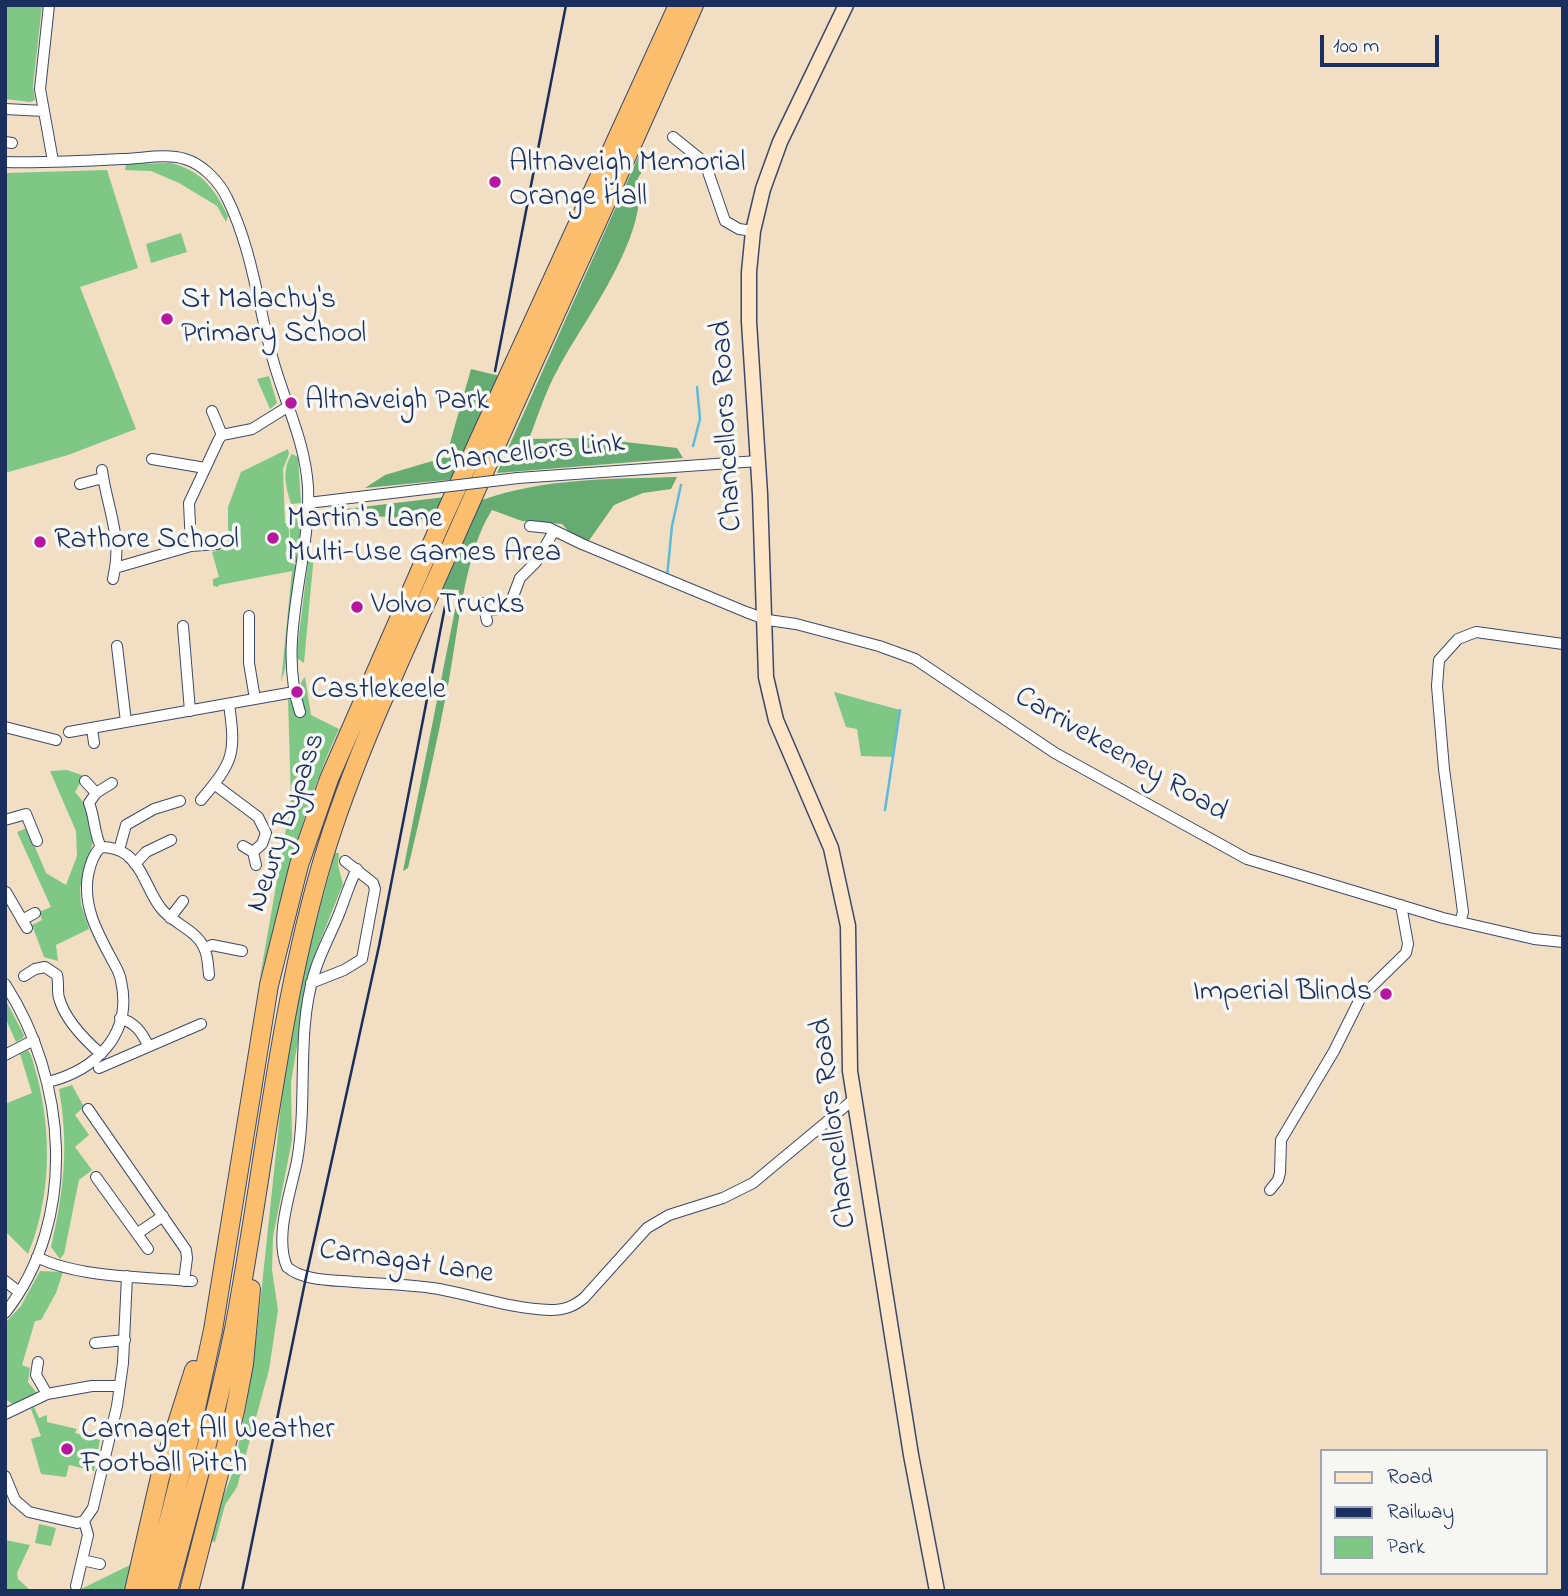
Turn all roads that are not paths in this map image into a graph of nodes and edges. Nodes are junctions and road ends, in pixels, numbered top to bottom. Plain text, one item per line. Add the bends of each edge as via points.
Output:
1 (49, 5) edge
2 (678, 5) edge
3 (694, 5) edge
4 (846, 5) edge
5 (5, 109) edge
6 (44, 111) junction
7 (673, 137) dead end
8 (5, 162) edge
9 (53, 162) junction
10 (753, 232) junction
11 (289, 406) junction
12 (212, 411) dead end
13 (222, 435) junction
14 (152, 458) dead end
15 (758, 461) junction
16 (205, 468) junction
17 (80, 484) dead end
18 (308, 503) junction
19 (530, 526) dead end
20 (554, 531) junction
21 (217, 544) dead end
22 (191, 546) junction
23 (115, 568) junction
24 (113, 579) dead end
25 (485, 612) dead end
26 (249, 616) dead end
27 (764, 617) junction
28 (183, 626) dead end
29 (1563, 644) edge
30 (117, 646) dead end
31 (293, 692) junction
32 (255, 699) junction
33 (229, 704) junction
34 (190, 710) junction
35 (300, 712) dead end
36 (126, 722) junction
37 (5, 727) edge
38 (92, 728) junction
39 (69, 732) dead end
40 (56, 740) dead end
41 (94, 743) dead end
42 (85, 781) dead end
43 (112, 783) dead end
44 (214, 784) junction
45 (96, 793) junction
46 (201, 800) dead end
47 (180, 802) dead end
48 (5, 820) edge
49 (171, 840) dead end
50 (37, 841) dead end
51 (243, 846) dead end
52 (101, 847) junction
53 (119, 850) junction
54 (253, 852) junction
55 (345, 861) dead end
56 (135, 864) junction
57 (256, 865) dead end
58 (357, 869) junction
59 (6, 891) edge
60 (183, 901) dead end
61 (1401, 905) junction
62 (35, 914) dead end
63 (170, 918) junction
64 (1460, 922) junction
65 (1563, 942) edge
66 (205, 948) junction
67 (242, 951) dead end
68 (197, 971) dead end
69 (24, 976) dead end
70 (312, 983) junction
71 (5, 984) edge
72 (120, 1018) junction
73 (201, 1024) dead end
74 (34, 1040) junction
75 (148, 1045) junction
76 (101, 1054) junction
77 (5, 1055) edge
78 (99, 1068) dead end
79 (48, 1082) junction
80 (855, 1099) junction
81 (88, 1109) dead end
82 (96, 1177) dead end
83 (1270, 1189) dead end
84 (255, 1198) junction
85 (163, 1216) junction
86 (138, 1233) junction
87 (229, 1241) junction
88 (148, 1249) dead end
89 (37, 1257) junction
90 (127, 1276) junction
91 (5, 1281) edge
92 (19, 1292) junction
93 (5, 1312) edge
94 (125, 1340) junction
95 (95, 1343) dead end
96 (38, 1362) dead end
97 (120, 1386) junction
98 (47, 1394) junction
99 (5, 1414) edge
100 (5, 1476) edge
101 (8, 1490) edge
102 (84, 1521) junction
103 (82, 1560) junction
104 (100, 1564) dead end
105 (76, 1586) dead end
106 (134, 1591) edge
107 (151, 1591) edge
108 (168, 1591) edge
109 (190, 1591) edge
110 (937, 1591) edge

1 - 6 street via 40,89
2 - 87 highway, Newry Bypass via 440,525 312,824 269,985
3 - 84 highway, Newry Bypass via 526,376 337,814 301,941
4 - 10 street, Chancellors Road via 780,142
5 - 6 street
6 - 9 street
7 - 10 street via 705,166 725,221
8 - 9 street
9 - 11 street via 172,157 196,164 215,180 240,229
10 - 15 street, Chancellors Road via 749,293
11 - 13 street via 252,429
11 - 18 street via 302,445
12 - 13 street
13 - 16 street
14 - 16 street
15 - 18 street, Chancellors Link, bridge via 518,478
15 - 27 street, Chancellors Road
16 - 22 street via 189,503
17 - 23 street via 102,474 112,511
18 - 31 street via 294,630
19 - 20 street
20 - 25 street via 536,562 520,578 509,607
20 - 27 street
21 - 22 street
22 - 23 street
23 - 24 street
26 - 32 street
27 - 61 street, Carrivekeeney Road via 915,659 1055,753 1247,859
27 - 80 street, Chancellors Road via 771,704 831,848 843,900 849,947 848,1044
28 - 34 street
29 - 64 street via 1476,632 1458,639 1439,660 1438,699 1463,912
30 - 36 street
31 - 32 street
31 - 35 street
32 - 33 street
33 - 34 street
33 - 44 street via 233,750
34 - 36 street
36 - 38 street
37 - 40 street
38 - 39 street
38 - 41 street
42 - 45 street
43 - 45 street
44 - 46 street
44 - 54 street via 258,817 266,833
45 - 52 street via 89,803
47 - 53 street via 154,809 126,825
48 - 50 street via 26,814
49 - 56 street via 146,852
51 - 54 street
52 - 53 street
52 - 72 street via 89,868 87,903 121,980
53 - 56 street
54 - 57 street
55 - 58 street
56 - 63 street
58 - 70 street, Carnagat Lane
58 - 70 street via 375,890 364,955 352,966
59 - 62 street via 25,924
60 - 63 street
61 - 64 street, Carrivekeeney Road
61 - 83 street via 1406,953 1361,998 1281,1140 1280,1173
63 - 66 street
64 - 65 street, Carrivekeeney Road
66 - 67 street via 212,945
66 - 68 street via 209,972
69 - 76 street via 45,967 57,975 58,998 65,1011
70 - 80 street, Carnagat Lane via 301,1127 283,1249 287,1267 298,1274 565,1309 584,1298 647,1227 753,1183
71 - 74 street
72 - 75 street via 141,1031
72 - 76 street
73 - 75 street
74 - 77 street
74 - 79 street
75 - 78 street
76 - 79 street via 78,1073
79 - 89 street via 56,1173
80 - 110 street, Chancellors Road
81 - 85 street
82 - 86 street
84 - 108 highway, Newry Bypass via 219,1398
84 - 109 highway via 244,1364
85 - 86 street
85 - 90 street via 186,1250 188,1281
86 - 88 street
87 - 106 highway via 160,1477
87 - 107 highway, Newry Bypass via 203,1378
89 - 90 street via 60,1266
89 - 92 street
90 - 94 street
91 - 92 street
92 - 93 street
94 - 95 street
94 - 97 street
96 - 98 street via 36,1375
97 - 98 street
97 - 102 street via 95,1503
98 - 99 street
100 - 101 street
101 - 102 street via 29,1512
102 - 103 street via 88,1535
103 - 104 street
103 - 105 street

